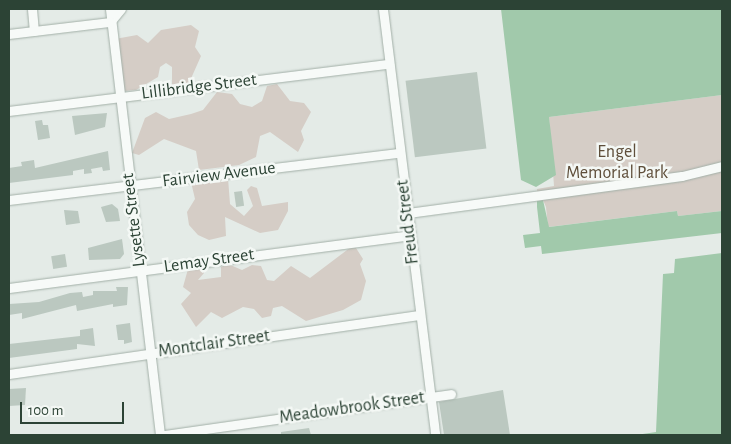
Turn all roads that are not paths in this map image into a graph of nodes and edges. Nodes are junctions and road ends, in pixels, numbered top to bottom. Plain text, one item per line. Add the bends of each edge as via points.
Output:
1 (32, 9) edge
2 (110, 9) edge
3 (122, 9) edge
4 (383, 9) edge
5 (110, 22) junction
6 (34, 31) junction
7 (9, 34) edge
8 (389, 64) junction
9 (118, 97) junction
10 (9, 111) edge
11 (400, 152) junction
12 (722, 166) edge
13 (130, 185) junction
14 (9, 200) edge
15 (408, 213) junction
16 (410, 235) junction
17 (140, 270) junction
18 (9, 288) edge
19 (420, 315) junction
20 (150, 353) junction
21 (9, 374) edge
22 (452, 394) dead end
23 (430, 397) junction
24 (162, 435) edge
25 (435, 435) edge

1 - 6 street
2 - 5 street, Lysette Street
3 - 5 street
4 - 8 street, Freud Street
5 - 6 street
5 - 9 street, Lysette Street
6 - 7 street
8 - 9 street, Lillibridge Street
8 - 11 street, Freud Street
9 - 10 street, Lillibridge Street
9 - 13 street, Lysette Street
11 - 13 street, Fairview Avenue
11 - 15 street, Freud Street
12 - 15 street via 682,176
13 - 14 street, Fairview Avenue
13 - 17 street, Lysette Street
15 - 16 street, Freud Street
16 - 17 street, Lemay Street
16 - 19 street, Freud Street
17 - 18 street, Lemay Street
17 - 20 street, Lysette Street
19 - 20 street, Montclair Street
19 - 23 street, Freud Street
20 - 21 street, Montclair Street
20 - 24 street, Lysette Street
22 - 23 street, Meadowbrook Street
23 - 24 street, Meadowbrook Street
23 - 25 street, Freud Street

